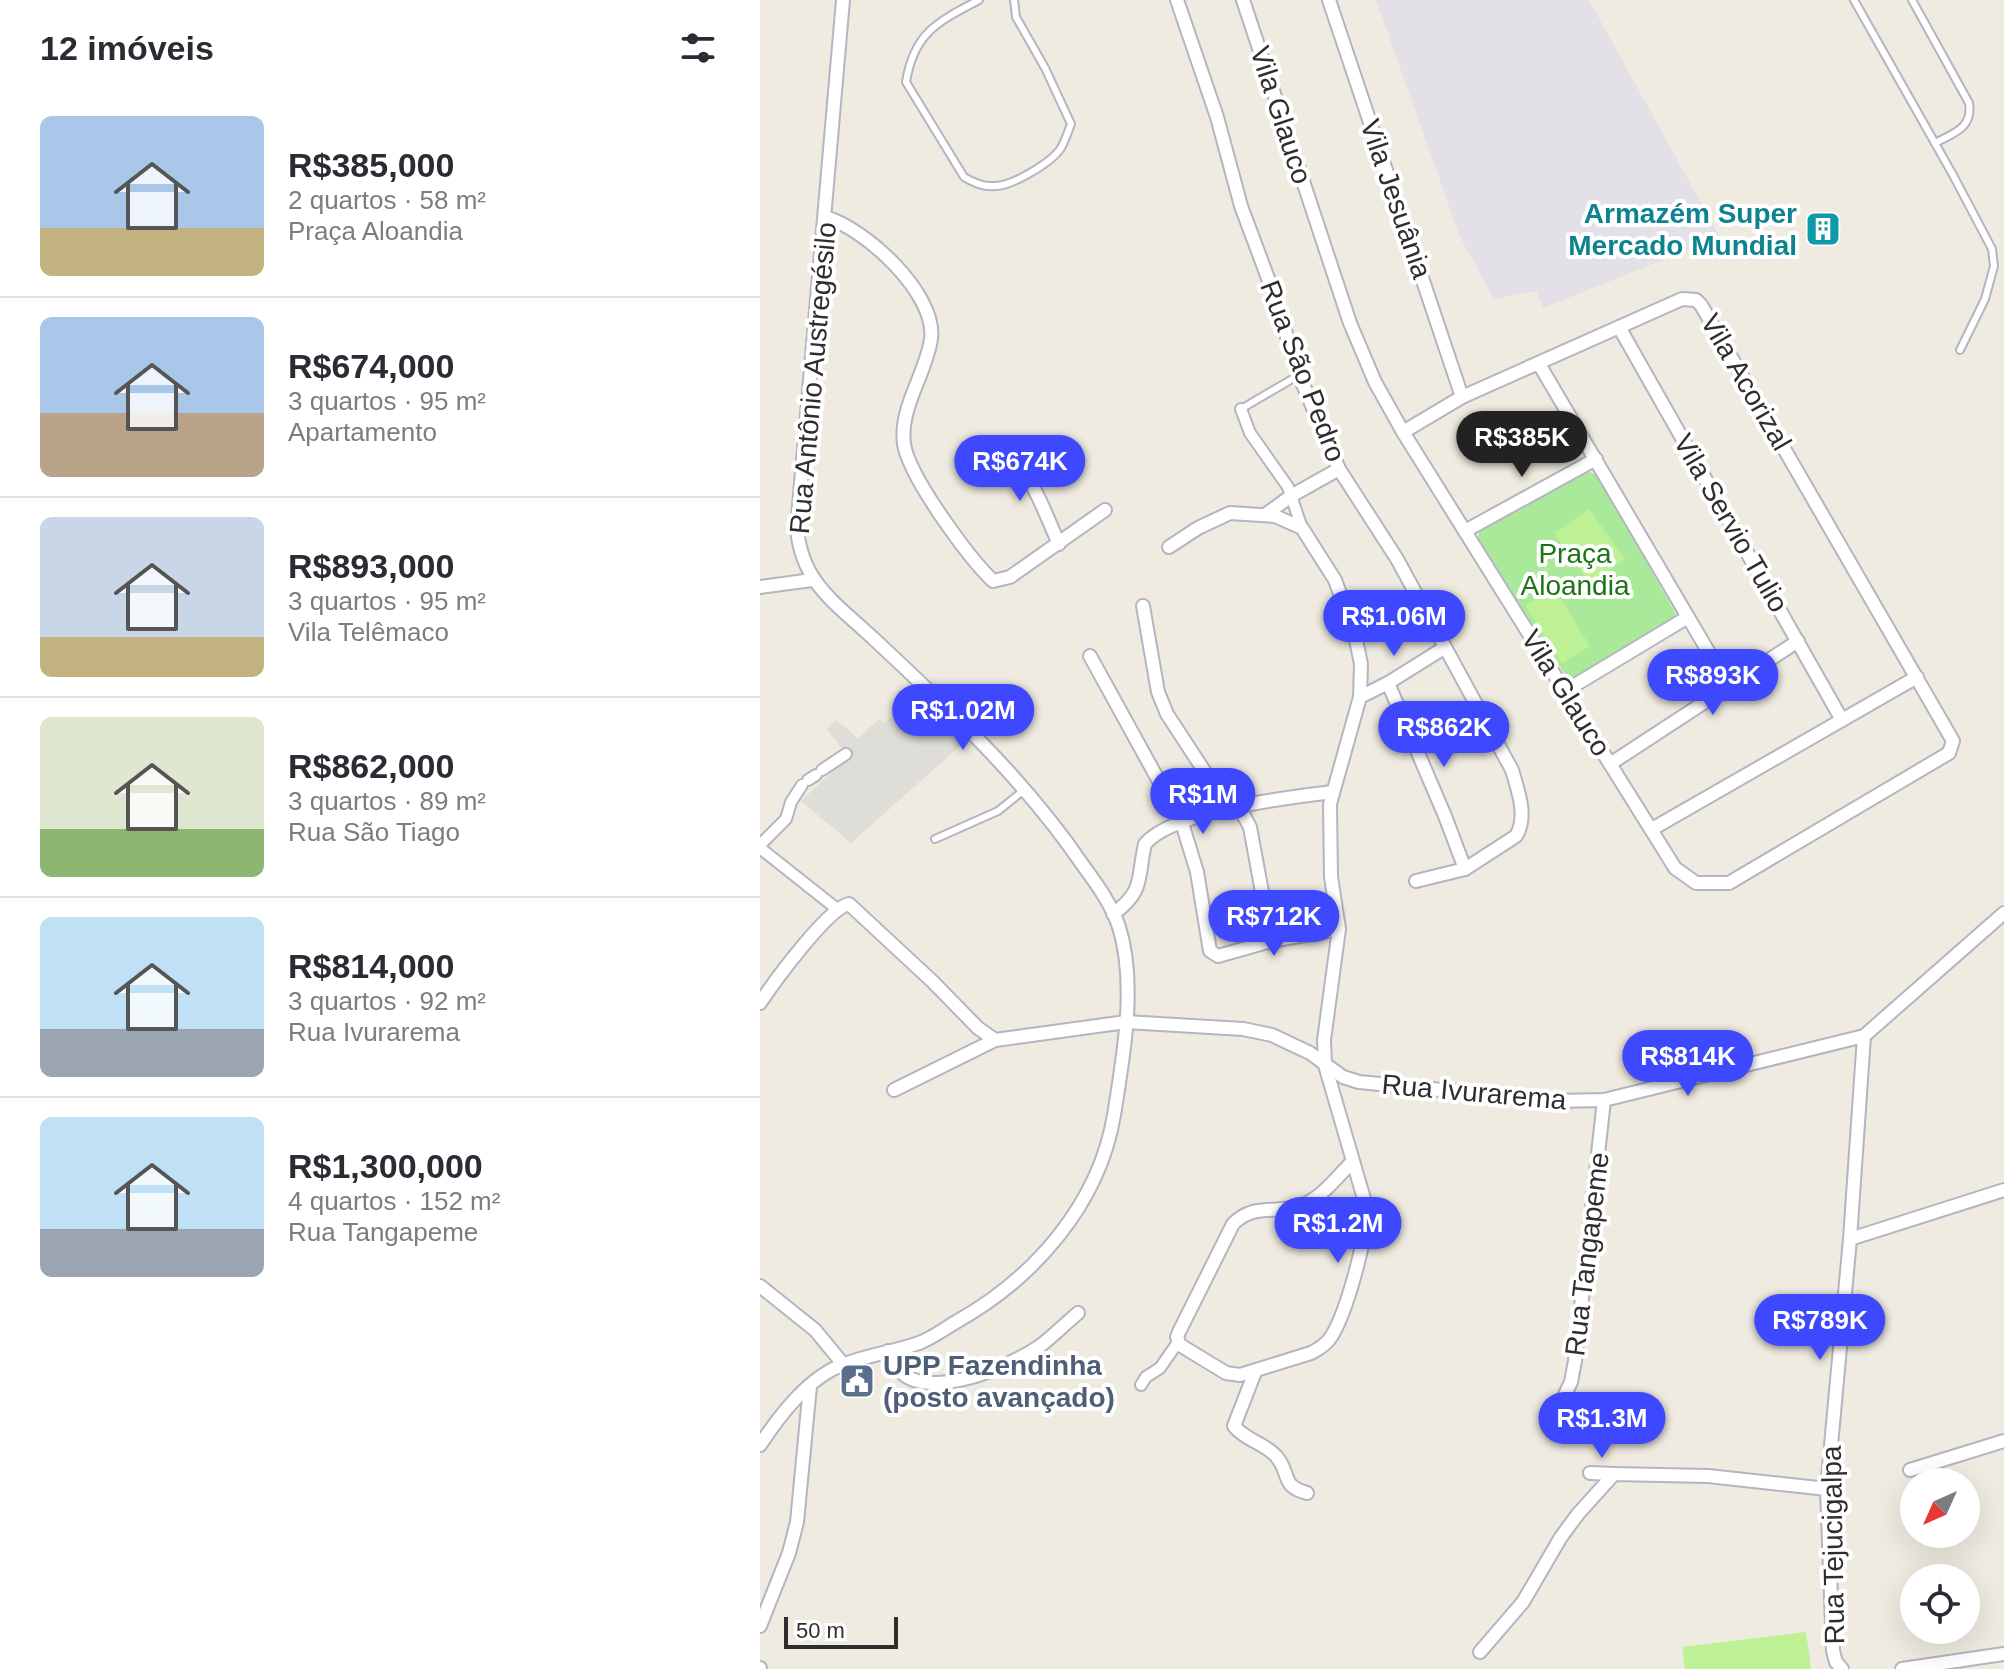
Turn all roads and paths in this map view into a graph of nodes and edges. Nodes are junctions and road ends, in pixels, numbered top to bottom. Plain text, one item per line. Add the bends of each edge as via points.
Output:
1 (843, 0) edge
2 (979, 0) edge
3 (1014, 0) edge
4 (1177, 0) edge
5 (1243, 0) edge
6 (1329, 0) edge
7 (1854, 0) edge
8 (1912, 0) edge
9 (1935, 143) junction
10 (825, 217) junction
11 (1619, 327) junction
12 (1960, 350) dead end
13 (1539, 364) junction
14 (1299, 375) junction
15 (1462, 397) junction
16 (1241, 409) joint
17 (1403, 432) junction
18 (999, 446) dead end
19 (1596, 459) junction
20 (1339, 469) junction
21 (1291, 496) junction
22 (1105, 510) dead end
23 (1265, 515) junction
24 (1302, 528) junction
25 (1465, 531) junction
26 (1059, 544) junction
27 (1169, 547) dead end
28 (812, 580) junction
29 (760, 587) edge
30 (1143, 606) dead end
31 (1688, 617) junction
32 (1798, 641) junction
33 (1444, 648) junction
34 (1090, 656) dead end
35 (1917, 677) junction
36 (1388, 683) junction
37 (1728, 685) junction
38 (1565, 691) junction
39 (1360, 697) junction
40 (1842, 720) junction
41 (1952, 746) joint
42 (846, 754) dead end
43 (1610, 764) junction
44 (1024, 790) junction
45 (1333, 792) junction
46 (1239, 807) junction
47 (1182, 823) junction
48 (1652, 829) junction
49 (935, 839) dead end
50 (760, 847) edge
51 (1465, 869) junction
52 (1416, 881) dead end
53 (842, 907) junction
54 (2004, 913) edge
55 (1113, 914) junction
56 (1339, 929) junction
57 (1271, 941) junction
58 (760, 1003) edge
59 (1126, 1022) junction
60 (1864, 1036) junction
61 (995, 1040) junction
62 (1325, 1065) junction
63 (894, 1090) dead end
64 (1604, 1100) junction
65 (1353, 1161) junction
66 (2004, 1190) edge
67 (1850, 1239) junction
68 (760, 1286) edge
69 (1078, 1313) dead end
70 (1178, 1342) junction
71 (888, 1351) junction
72 (843, 1364) junction
73 (1255, 1372) junction
74 (1141, 1385) dead end
75 (810, 1386) junction
76 (1560, 1405) dead end
77 (2004, 1441) edge
78 (760, 1445) edge
79 (1916, 1468) edge
80 (1590, 1473) dead end
81 (1614, 1474) junction
82 (1827, 1489) junction
83 (1307, 1493) dead end
84 (760, 1626) edge
85 (1480, 1652) dead end
86 (2004, 1654) edge
87 (1842, 1669) edge
88 (1902, 1669) edge

1 - 10 street, Rua Antônio Austregésilo
2 - 3 lane via 923,36 910,58 906,82 964,177 997,187 1051,159 1071,124 1016,17
4 - 14 street, Rua São Pedro
5 - 17 street, Vila Glauco via 1350,323
6 - 15 street, Vila Jesuânia
7 - 9 lane
8 - 9 lane via 1971,115 1964,128
9 - 12 lane via 1992,249 1994,266 1985,299
10 - 26 street via 850,227 880,251 912,287 930,318 931,341 903,428 905,447 913,468 981,570 993,581 1010,577
10 - 28 street, Rua Antônio Austregésilo via 797,529
11 - 13 street, Vila Acorizal
11 - 32 street, Vila Servio Tulio
11 - 35 street, Vila Acorizal via 1682,299 1701,305
13 - 15 street, Vila Acorizal
13 - 19 street
14 - 16 lane
14 - 20 street, Rua São Pedro
15 - 17 street, Vila Acorizal
16 - 21 street via 1250,433
17 - 25 street, Vila Glauco
18 - 26 street via 1027,476
19 - 25 street
19 - 31 street
20 - 21 street
20 - 33 street, Rua São Pedro via 1397,559
21 - 23 street
21 - 24 street
22 - 26 street
23 - 24 street
23 - 27 street via 1230,513
24 - 39 street via 1335,580 1355,635
25 - 38 street, Vila Glauco
28 - 29 street
28 - 44 street, Rua Antônio Austregésilo via 923,684
30 - 46 street via 1158,692 1167,714 1214,786
31 - 37 street
31 - 38 street
32 - 37 street
32 - 40 street, Vila Servio Tulio
33 - 36 street
33 - 51 street, Rua São Pedro via 1512,770 1522,816 1516,836
34 - 47 street
35 - 40 street
35 - 41 street, Vila Acorizal
36 - 39 street
36 - 51 street
37 - 43 street
38 - 43 street, Vila Glauco
39 - 45 street
40 - 48 street
41 - 48 street, Vila Glauco via 1941,759 1729,883 1696,883 1684,877
42 - 50 street via 812,778
43 - 48 street, Vila Glauco
44 - 49 lane via 998,811
44 - 55 street, Rua Antônio Austregésilo via 1065,838
45 - 46 street
45 - 56 street via 1331,877
46 - 47 street
46 - 57 street via 1255,841
47 - 55 street via 1145,844 1133,897
47 - 57 street via 1197,872 1209,949 1218,956
50 - 53 street
51 - 52 street, Rua São Pedro
53 - 58 street via 800,949
53 - 61 street via 853,905
54 - 60 street, Rua Ivurarema
55 - 59 street, Rua Antônio Austregésilo via 1124,950
56 - 57 street
56 - 62 street
59 - 61 street, Rua Ivurarema
59 - 62 street, Rua Ivurarema via 1272,1035
59 - 71 street, Rua Antônio Austregésilo via 1110,1138 1092,1186 1066,1225 1036,1263 985,1306 920,1342
60 - 64 street, Rua Ivurarema
60 - 67 street, Rua Tejucigalpa
61 - 63 street, Rua Ivurarema
62 - 64 street, Rua Ivurarema via 1359,1082 1556,1101
62 - 65 street
64 - 76 street, Rua Tangapeme via 1575,1361
65 - 70 street via 1304,1204 1240,1216
65 - 73 street via 1367,1209 1366,1231 1337,1325 1322,1348
66 - 67 street
67 - 82 street, Rua Tejucigalpa
68 - 72 street via 815,1330
69 - 71 street via 1025,1355 946,1383 913,1379 896,1367
70 - 73 street via 1226,1373
70 - 74 street
71 - 72 street, Rua Antônio Austregésilo
72 - 75 street, Rua Antônio Austregésilo
73 - 83 street via 1234,1426 1278,1458 1288,1484
75 - 78 street, Rua Antônio Austregésilo
75 - 84 street via 797,1522
77 - 79 street
80 - 81 street
81 - 82 street via 1708,1476
81 - 85 street via 1578,1514 1523,1602
82 - 87 street, Rua Tejucigalpa via 1833,1651
86 - 88 street

